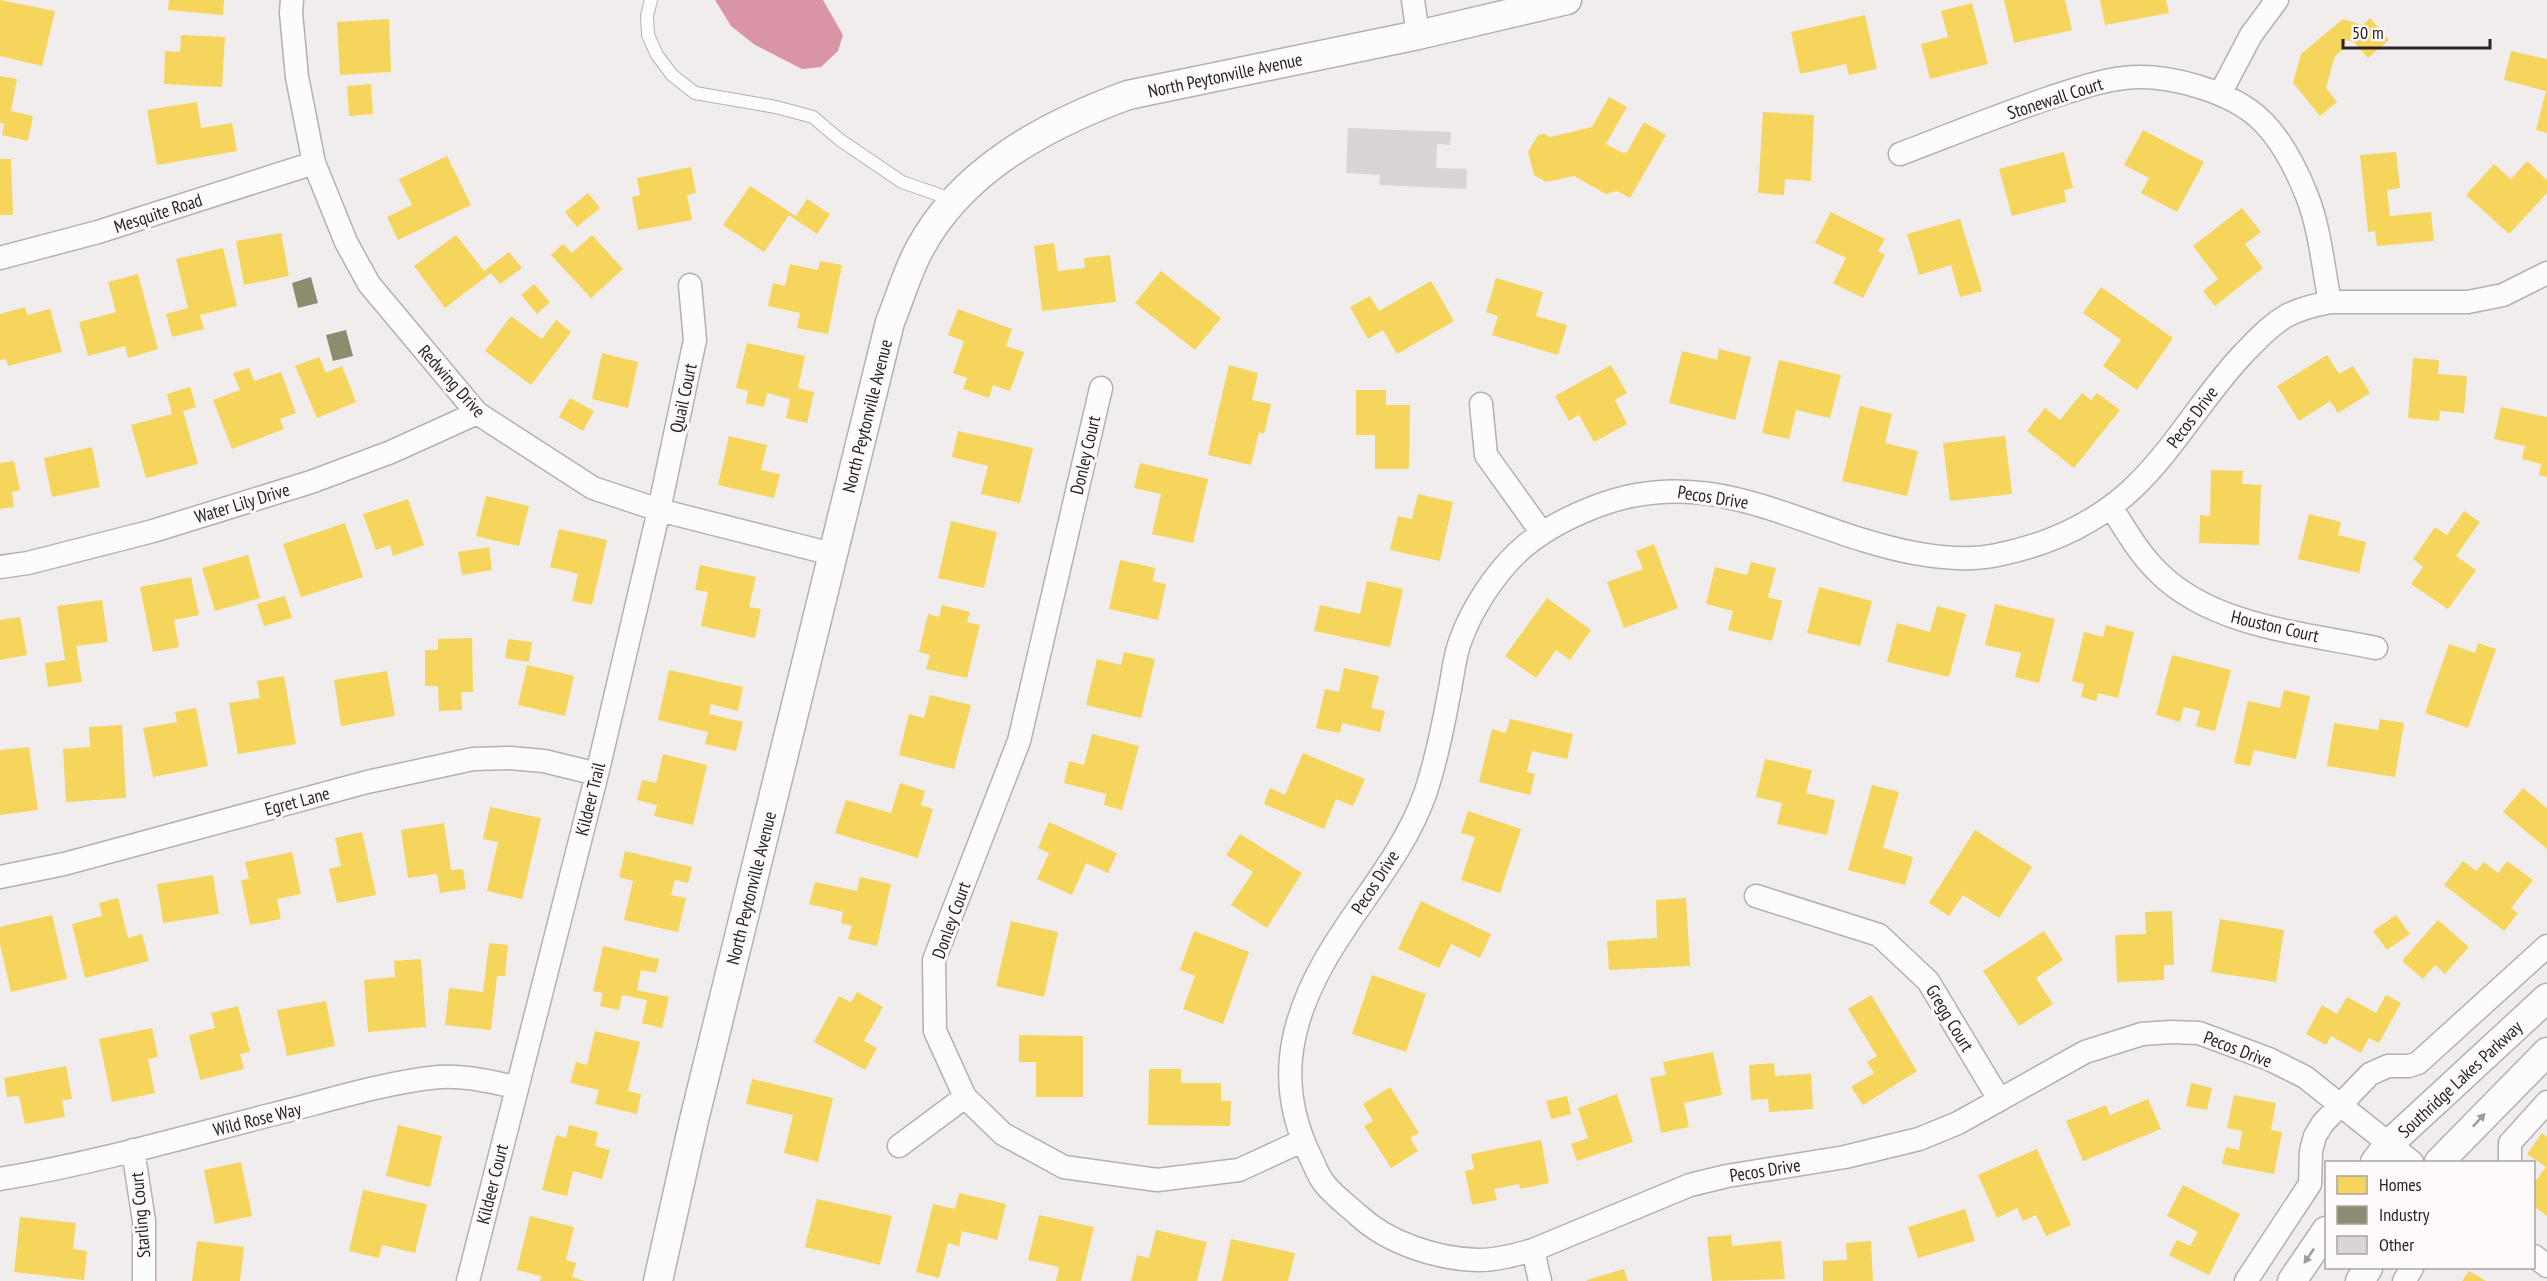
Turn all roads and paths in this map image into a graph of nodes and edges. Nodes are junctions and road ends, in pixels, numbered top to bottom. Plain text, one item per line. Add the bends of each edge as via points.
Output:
1 (292, 0) edge
2 (651, 0) edge
3 (1413, 0) edge
4 (1567, 0) edge
5 (2277, 0) edge
6 (1418, 35) junction
7 (2220, 94) junction
8 (1900, 154) dead end
9 (314, 163) junction
10 (954, 200) junction
11 (0, 258) edge
12 (2547, 273) edge
13 (690, 285) dead end
14 (2330, 302) junction
15 (1101, 388) dead end
16 (1481, 404) dead end
17 (477, 413) junction
18 (2111, 507) junction
19 (659, 510) junction
20 (1542, 533) junction
21 (832, 554) junction
22 (0, 567) edge
23 (2376, 648) dead end
24 (597, 774) junction
25 (0, 877) edge
26 (1756, 896) dead end
27 (2547, 946) edge
28 (2547, 998) edge
29 (2547, 1052) edge
30 (516, 1087) junction
31 (965, 1096) junction
32 (1999, 1099) junction
33 (2547, 1102) edge
34 (2339, 1105) junction
35 (1302, 1141) junction
36 (899, 1146) dead end
37 (133, 1150) junction
38 (2382, 1153) edge
39 (2409, 1161) edge
40 (2440, 1161) edge
41 (2510, 1161) edge
42 (0, 1179) edge
43 (2325, 1232) edge
44 (1533, 1250) junction
45 (2535, 1257) edge
46 (2547, 1266) edge
47 (144, 1281) edge
48 (468, 1281) edge
49 (658, 1281) edge
50 (1540, 1281) edge
51 (2246, 1281) edge
52 (2292, 1281) edge

1 - 9 street, Redwing Drive via 297,77
2 - 10 lane via 648,35 657,55 672,75 695,93 813,117 902,182
3 - 6 street
4 - 6 street, North Peytonville Avenue
5 - 7 street via 2251,35
6 - 10 street, North Peytonville Avenue via 1118,98 1042,133 984,170
7 - 8 street, Stonewall Court via 2156,79 2094,83
7 - 14 street, Stonewall Court via 2262,121 2281,145 2307,196
9 - 11 street, Mesquite Road via 98,232
9 - 17 street, Redwing Drive via 346,242 369,284
10 - 21 street, North Peytonville Avenue via 919,250 890,322
12 - 14 street, Pecos Drive via 2503,295 2468,302
13 - 19 street, Quail Court via 695,340
14 - 18 street, Pecos Drive via 2287,316 2264,331 2228,370 2159,460
15 - 31 street, Donley Court via 1019,741 934,960 935,1031
16 - 20 street via 1486,455
17 - 19 street, Redwing Drive via 593,488
17 - 22 street, Water Lily Drive via 391,452 311,482 153,531
18 - 20 street, Pecos Drive via 2089,523 2058,537 1997,555 1962,558 1886,547 1769,507 1705,492 1675,490 1617,499 1565,518
18 - 23 street, Houston Court via 2140,552 2159,573 2205,606 2235,619
19 - 21 street, Redwing Drive
19 - 24 street, Kildeer Trail
20 - 35 street, Pecos Drive via 1516,553 1471,617 1459,643 1442,731 1412,824 1325,959 1302,1005 1292,1046 1289,1082
21 - 49 street, North Peytonville Avenue
24 - 25 street, Egret Lane via 544,761 473,759 367,782 64,864
24 - 30 street, Kildeer Trail
26 - 32 street, Gregg Court via 1879,935 1928,981
27 - 34 street via 2418,1062 2388,1066 2370,1074
28 - 38 street, Southridge Lakes Parkway
40 -> 29 street
30 - 37 street, Wild Rose Way via 440,1077 375,1089
30 - 48 street, Kildeer Court
31 - 35 street, Donley Court via 1004,1134 1065,1167 1148,1179 1239,1170
31 - 36 street
32 - 34 street, Pecos Drive via 2085,1052 2142,1034 2171,1032 2199,1034 2269,1059 2305,1077
32 - 44 street, Pecos Drive via 1958,1123 1919,1139 1845,1157 1690,1185
33 - 41 street via 2510,1143
34 - 38 street, Pecos Drive
34 - 51 street via 2315,1136 2310,1184
35 - 44 street, Pecos Drive via 1322,1181 1368,1225 1412,1247 1452,1258 1480,1260
37 - 42 street, Wild Rose Way
37 - 47 street, Starling Court via 144,1221
38 - 39 street, Pecos Drive
43 -> 52 street
44 - 50 street
45 - 46 street

